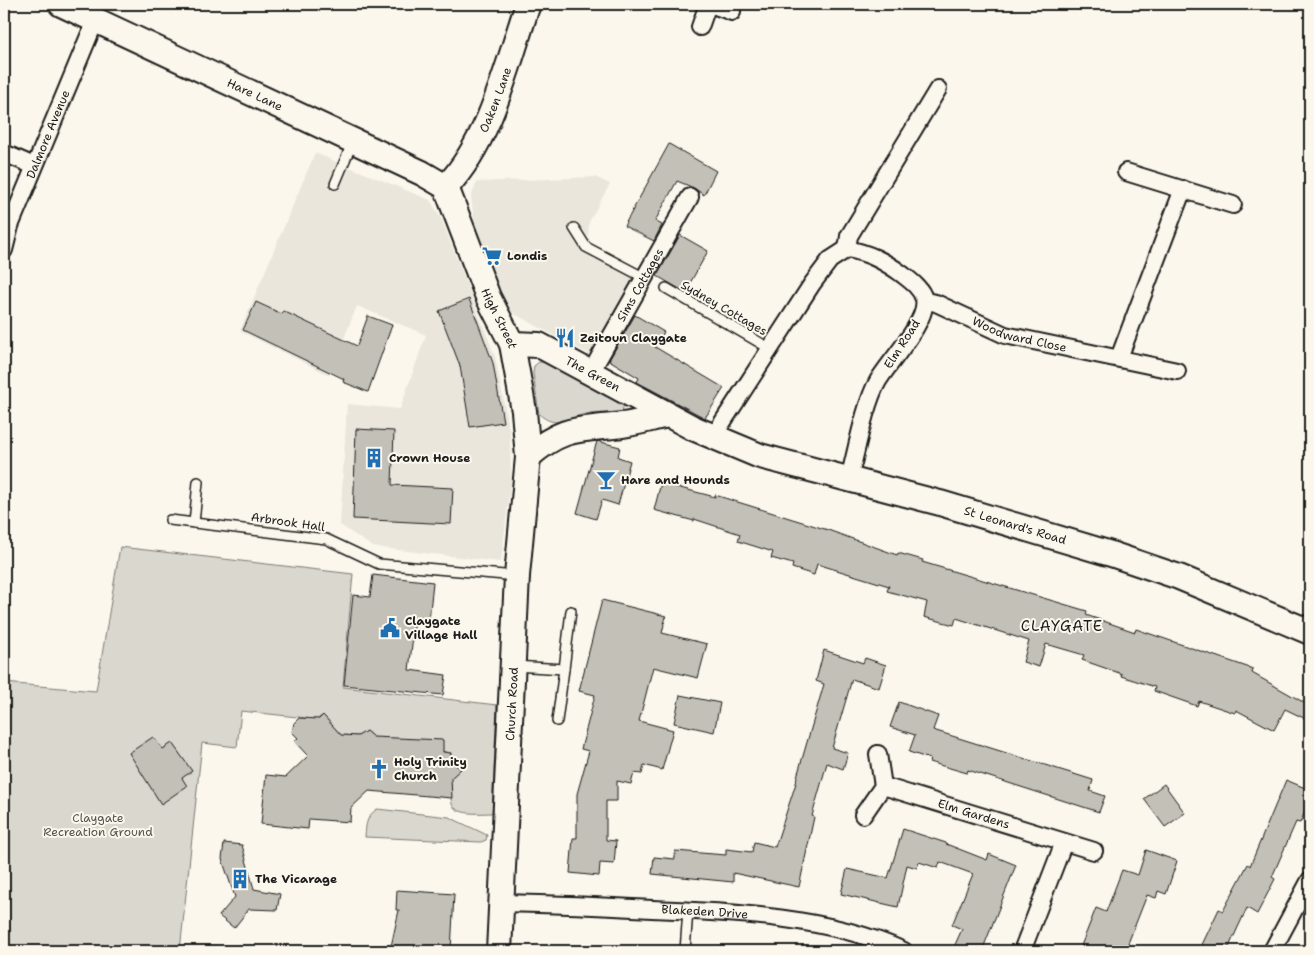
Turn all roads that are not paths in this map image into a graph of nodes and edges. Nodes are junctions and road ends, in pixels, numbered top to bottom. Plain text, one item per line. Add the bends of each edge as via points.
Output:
1 (61, 4) edge
2 (528, 4) edge
3 (709, 4) edge
4 (732, 12) dead end
5 (96, 19) junction
6 (700, 27) dead end
7 (938, 89) dead end
8 (353, 141) junction
9 (4, 153) edge
10 (34, 166) junction
11 (1126, 172) dead end
12 (335, 184) dead end
13 (446, 187) junction
14 (1183, 189) junction
15 (690, 197) dead end
16 (1233, 205) dead end
17 (574, 228) dead end
18 (847, 249) junction
19 (4, 250) edge
20 (644, 278) junction
21 (666, 288) dead end
22 (924, 301) junction
23 (512, 344) junction
24 (769, 348) junction
25 (1119, 358) junction
26 (1177, 371) dead end
27 (591, 372) junction
28 (668, 415) junction
29 (713, 437) junction
30 (528, 457) junction
31 (849, 479) junction
32 (198, 482) dead end
33 (170, 520) dead end
34 (194, 523) junction
35 (518, 576) junction
36 (571, 611) dead end
37 (1310, 632) edge
38 (514, 666) junction
39 (564, 670) junction
40 (557, 720) dead end
41 (878, 754) dead end
42 (884, 786) junction
43 (863, 815) dead end
44 (1064, 842) junction
45 (1094, 851) dead end
46 (1310, 880) edge
47 (500, 904) junction
48 (688, 910) junction
49 (499, 951) edge
50 (685, 951) edge
51 (904, 951) edge
52 (1022, 951) edge
53 (1272, 951) edge

1 - 5 street, Hare Lane
2 - 13 street, Oaken Lane via 478,140 463,169
3 - 4 street
3 - 6 street
5 - 8 street, Hare Lane
5 - 10 street, Dalmore Avenue
7 - 18 street via 849,236
8 - 12 lane
8 - 13 street, Hare Lane
9 - 10 street
10 - 19 street, Dalmore Avenue
11 - 14 street
13 - 23 street, High Street via 488,297
14 - 16 street
14 - 25 street
15 - 20 street, Sims Cottages
17 - 20 lane via 586,247
18 - 22 street via 868,253 887,263 920,290
18 - 24 street via 830,260
20 - 27 street, Sims Cottages
21 - 24 lane, Sydney Cottages
22 - 25 street, Woodward Close via 936,303 1005,335
22 - 31 street, Elm Road via 924,310 914,329 877,382
23 - 27 street, The Green via 539,345
23 - 30 street, High Street
24 - 29 street
25 - 26 street, Woodward Close
27 - 28 street, The Green
28 - 29 street, The Green
28 - 30 street via 575,429 542,444
29 - 31 street, St Leonard's Road via 760,456
30 - 35 street, Church Road
31 - 37 street, St Leonard's Road via 1111,554 1178,577
32 - 34 lane
33 - 34 lane, Arbrook Hall
34 - 35 lane, Arbrook Hall via 326,539 378,564
35 - 38 street, Church Road
36 - 39 lane
38 - 39 lane
38 - 47 street, Church Road
39 - 40 lane
41 - 42 street
42 - 43 street
42 - 44 street, Elm Gardens
44 - 45 street, Elm Gardens
44 - 52 street
46 - 53 street
47 - 48 street, Blakeden Drive
47 - 49 street, Church Road
48 - 50 lane
48 - 51 street, Blakeden Drive via 776,918 830,928

